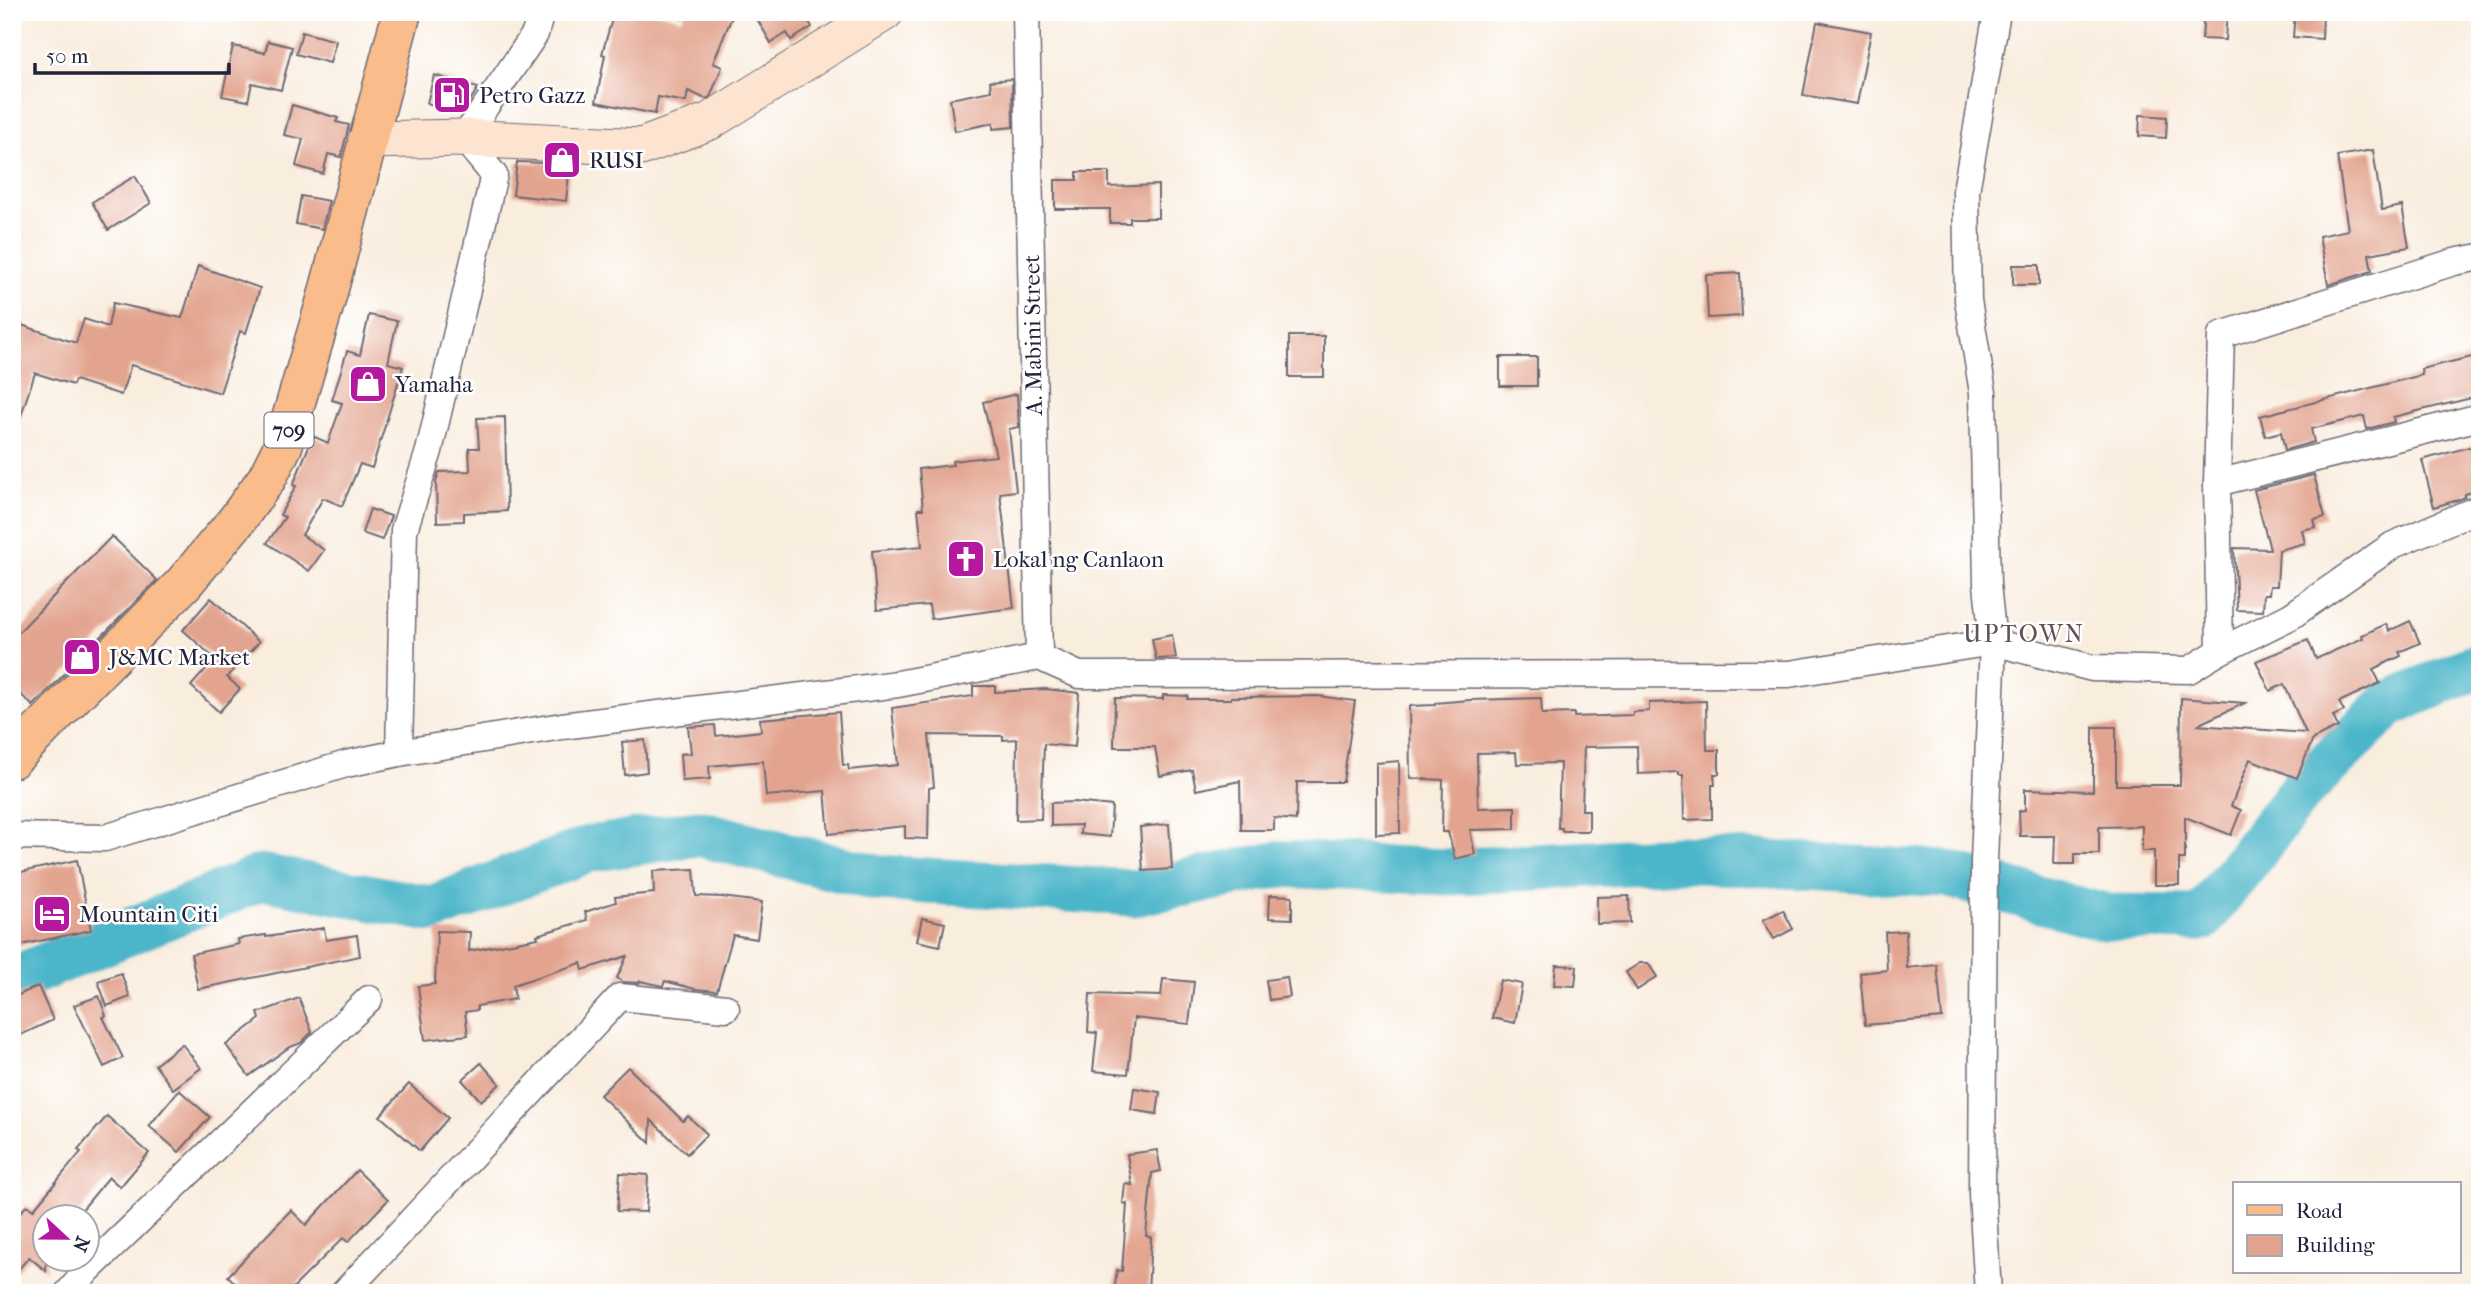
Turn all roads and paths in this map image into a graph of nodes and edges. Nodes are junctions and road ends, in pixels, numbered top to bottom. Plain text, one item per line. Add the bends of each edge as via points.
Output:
1 (402, 12) edge
2 (541, 12) edge
3 (885, 12) edge
4 (1026, 12) edge
5 (1997, 12) edge
6 (464, 138) junction
7 (367, 140) junction
8 (2480, 257) edge
9 (2480, 417) edge
10 (2217, 483) junction
11 (2480, 508) edge
12 (1993, 642) junction
13 (2220, 651) junction
14 (1039, 657) junction
15 (399, 753) junction
16 (12, 759) edge
17 (12, 836) edge
18 (369, 999) dead end
19 (726, 1008) dead end
20 (68, 1293) edge
21 (344, 1293) edge
22 (1988, 1293) edge

1 - 7 main road, 709
2 - 6 street via 535,34
3 - 6 street via 710,121 641,147
4 - 14 street, A. Mabini Street
5 - 12 street via 1966,191 1968,300 1983,393 1987,584
6 - 7 street
6 - 15 street via 494,175 429,452 404,530
7 - 16 main road, 709 via 295,411 267,478 184,583
8 - 10 street via 2221,335
9 - 10 street
10 - 13 street
11 - 13 street via 2393,545 2291,616
12 - 13 street via 2092,667 2189,670
12 - 14 street via 1789,674 1079,675
12 - 22 street via 1984,861 1982,1194
14 - 15 street via 898,684 562,726
15 - 17 street via 346,764 106,838
18 - 20 street
19 - 21 street via 620,997

